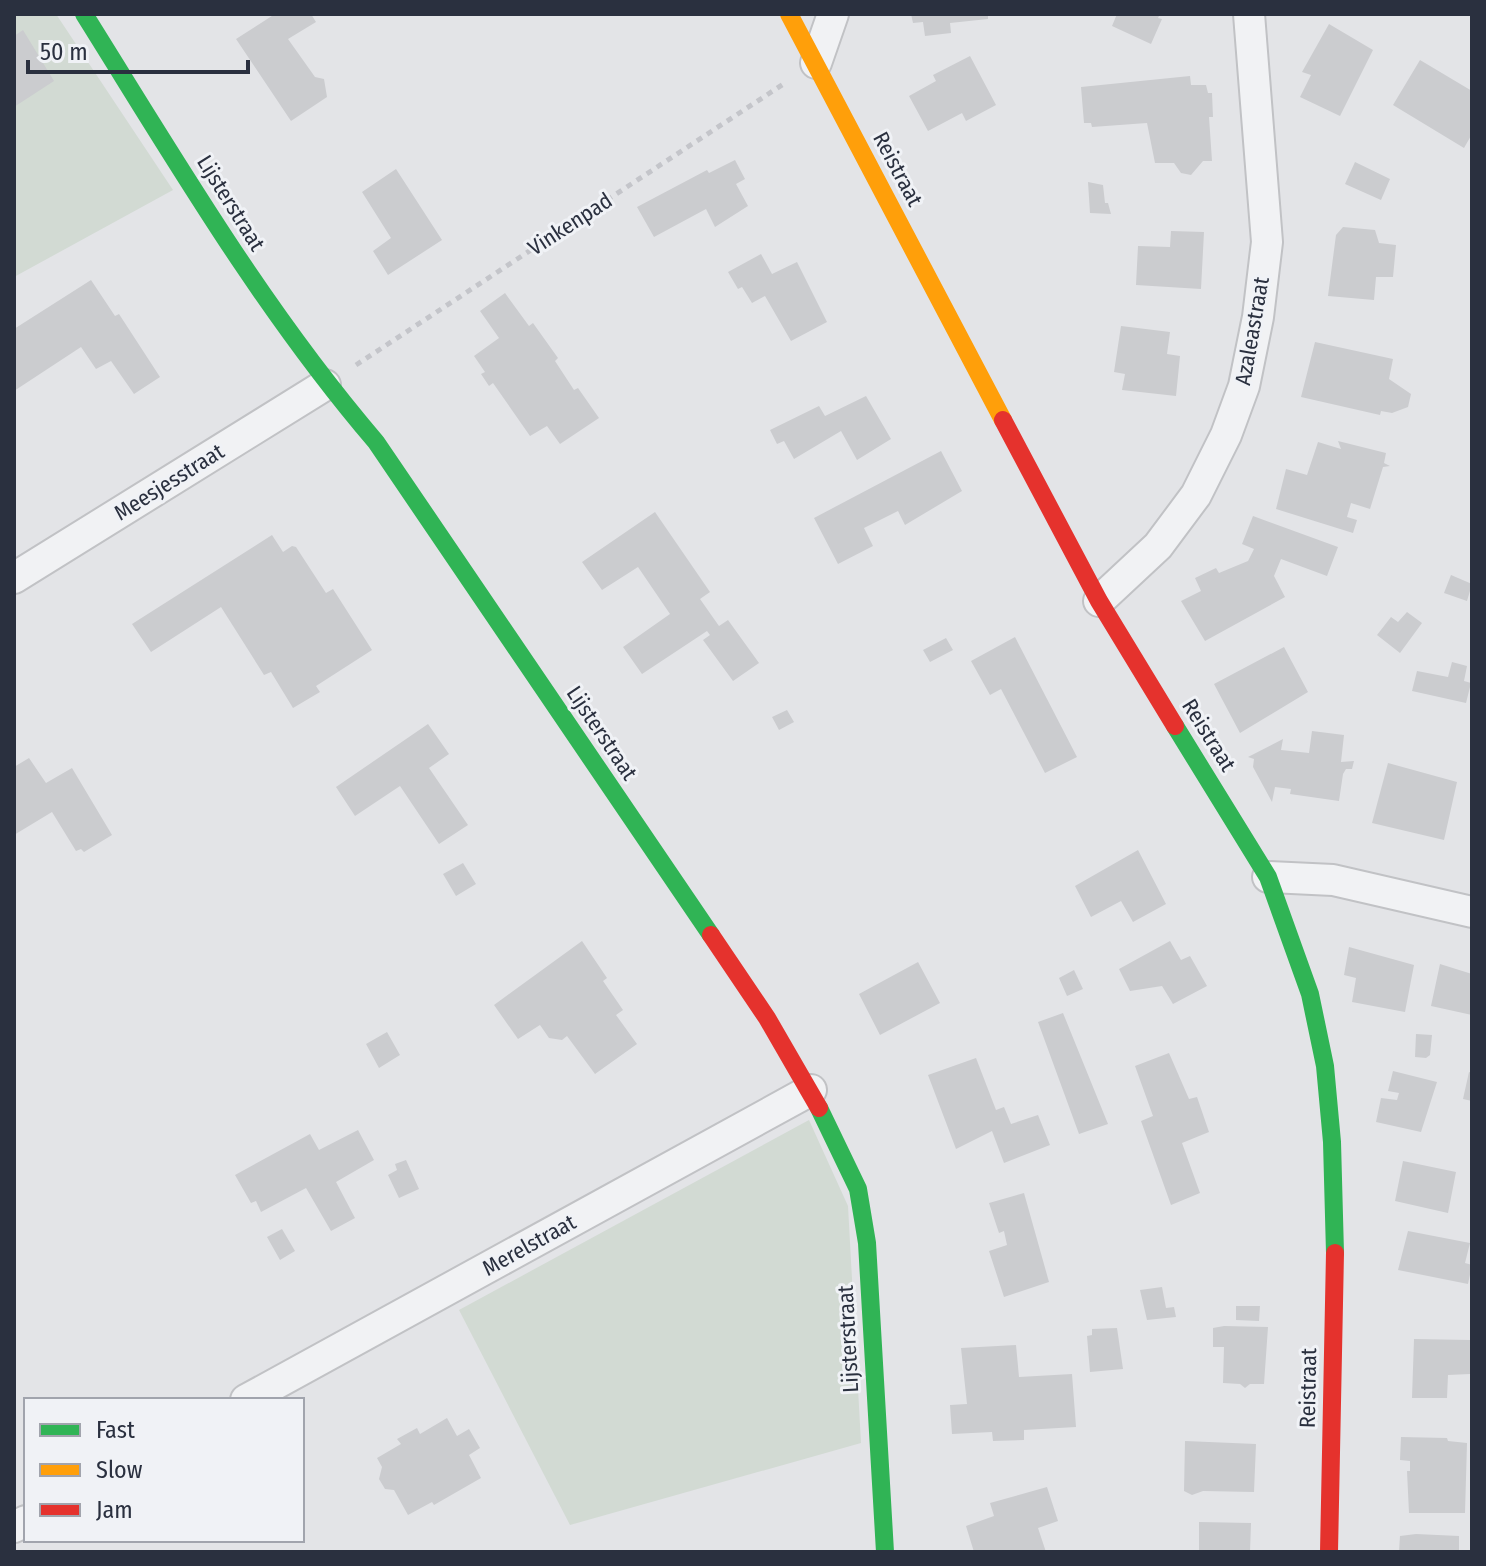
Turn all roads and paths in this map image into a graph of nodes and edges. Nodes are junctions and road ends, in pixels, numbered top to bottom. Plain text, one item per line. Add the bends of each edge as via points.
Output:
1 (84, 14) edge
2 (789, 14) edge
3 (833, 14) edge
4 (1249, 14) edge
5 (816, 63) junction
6 (325, 385) junction
7 (14, 578) edge
8 (1099, 601) junction
9 (1268, 877) junction
10 (1472, 912) edge
11 (811, 1090) junction
12 (250, 1398) edge
13 (885, 1552) edge
14 (1329, 1552) edge

1 - 6 street, Lijsterstraat via 274,317
2 - 5 street, Reistraat
3 - 5 street
4 - 8 street, Azaleastraat via 1267,242 1244,386 1196,495 1158,546
5 - 6 path, Vinkenpad
5 - 8 street, Reistraat
6 - 7 street, Meesjesstraat
6 - 11 street, Lijsterstraat via 376,442
8 - 9 street, Reistraat
9 - 10 street via 1333,880
9 - 14 street, Reistraat via 1310,994 1325,1066 1335,1232
11 - 12 street, Merelstraat
11 - 13 street, Lijsterstraat via 858,1189 867,1243

